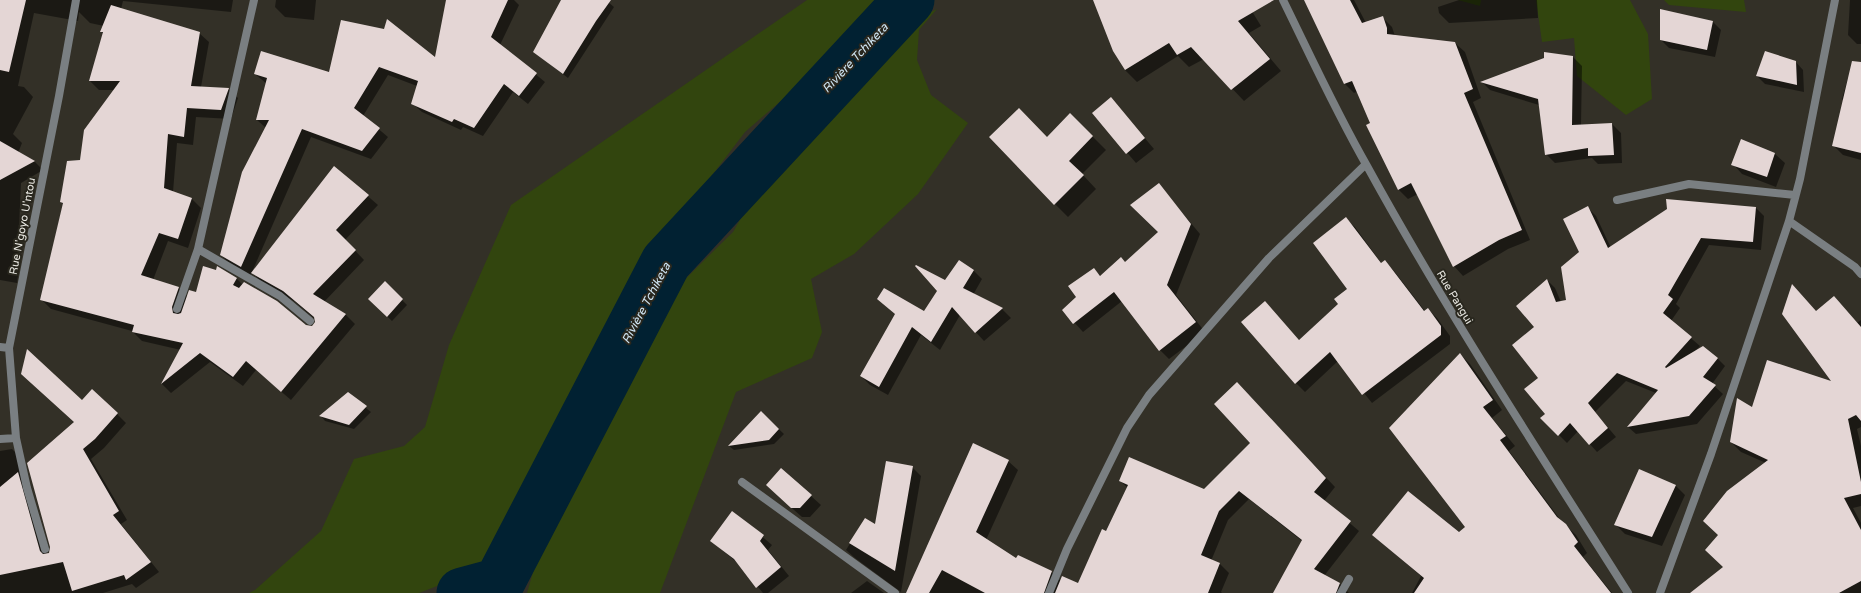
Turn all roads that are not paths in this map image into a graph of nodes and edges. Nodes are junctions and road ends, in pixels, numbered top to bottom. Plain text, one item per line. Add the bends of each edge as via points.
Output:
1 (76, 0) edge
2 (254, 0) edge
3 (1283, 0) edge
4 (1835, 0) edge
5 (1366, 165) junction
6 (1795, 195) junction
7 (1617, 200) dead end
8 (1789, 221) junction
9 (198, 249) junction
10 (1861, 274) edge
11 (177, 309) dead end
12 (310, 321) dead end
13 (0, 346) edge
14 (9, 348) junction
15 (16, 438) junction
16 (0, 439) edge
17 (742, 482) dead end
18 (45, 549) dead end
19 (1349, 579) dead end
20 (895, 593) edge
21 (1049, 593) edge
22 (1341, 593) edge
23 (1628, 593) edge
24 (1660, 593) edge

1 - 14 street, Rue N'goyo U'ntou
2 - 9 street
3 - 5 street, Rue Pangui
4 - 6 street
5 - 21 street via 1269,258 1149,395 1124,434 1067,549
5 - 23 street, Rue Pangui via 1471,346
6 - 7 street via 1689,184
6 - 8 street
8 - 10 street via 1855,267
8 - 24 street via 1711,454
9 - 11 street
9 - 12 street via 280,296
13 - 14 street
14 - 15 street, Rue N'goyo U'ntou
15 - 16 street
15 - 18 street, Rue N'goyo U'ntou
17 - 20 street
19 - 22 street

